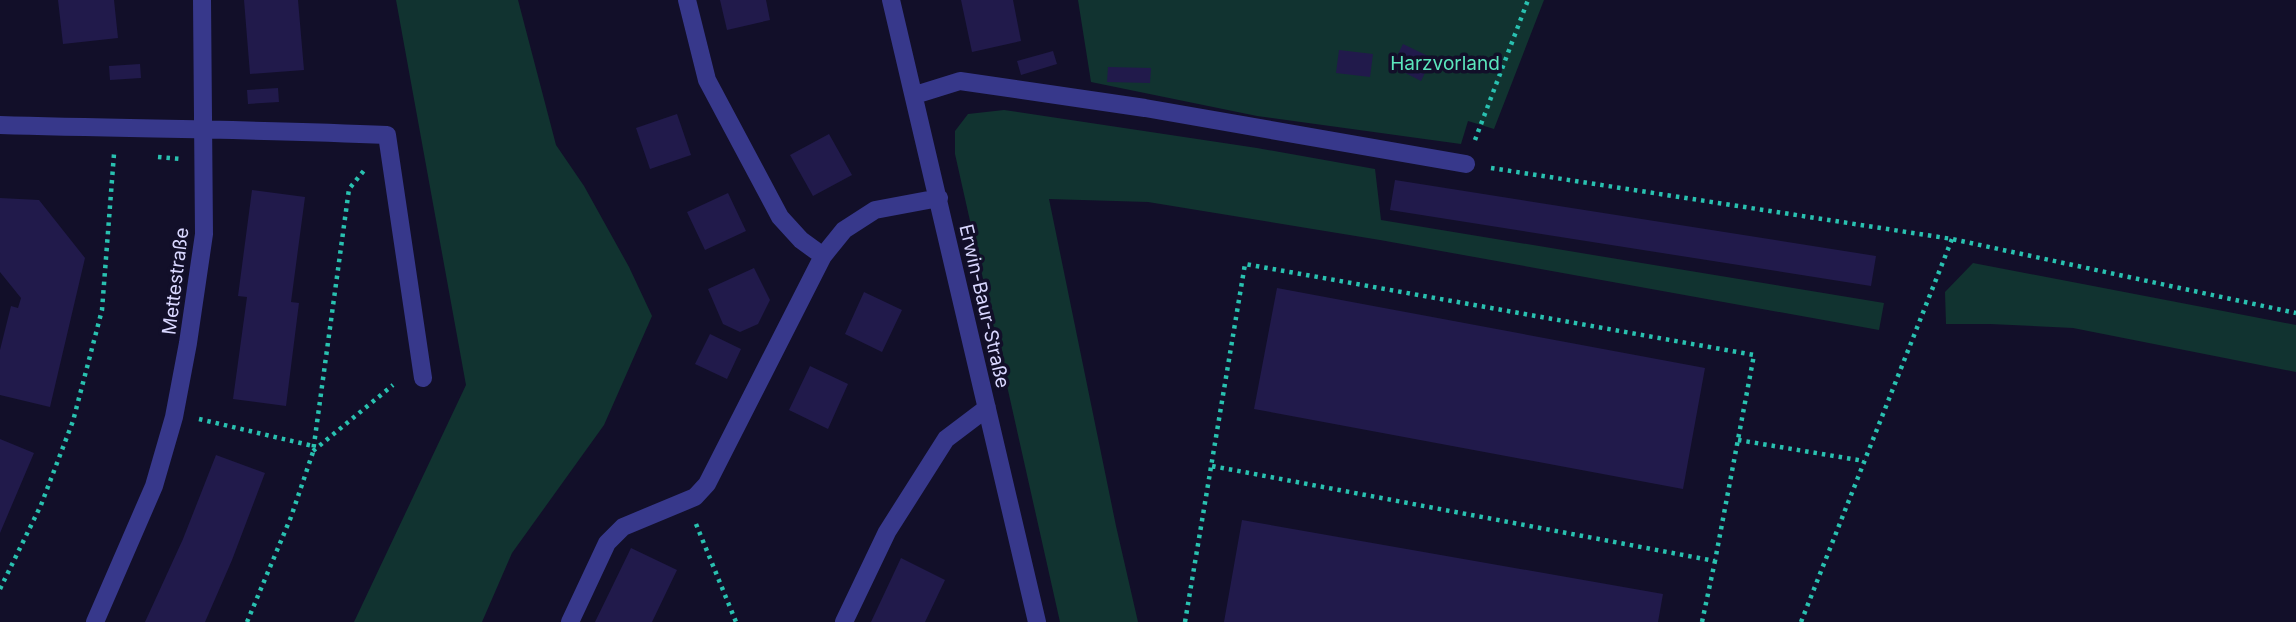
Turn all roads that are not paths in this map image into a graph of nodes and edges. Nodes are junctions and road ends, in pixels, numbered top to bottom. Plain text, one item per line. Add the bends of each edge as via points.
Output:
1 (202, 0) edge
2 (687, 0) edge
3 (891, 0) edge
4 (915, 95) junction
5 (0, 125) edge
6 (202, 131) junction
7 (1466, 164) road end
8 (939, 198) junction
9 (823, 256) junction
10 (423, 378) dead end
11 (987, 408) junction
12 (95, 622) edge
13 (570, 622) edge
14 (844, 622) edge
15 (1037, 622) edge

1 - 6 street, Mettestraße
2 - 9 street via 707,80 780,217
3 - 4 street, Erwin-Baur-Straße
4 - 7 street via 960,82 1145,108
4 - 8 street, Erwin-Baur-Straße
5 - 6 street
6 - 10 street via 387,135
6 - 12 street, Mettestraße via 204,234 175,413 155,486
8 - 9 street via 875,210 844,230
8 - 11 street, Erwin-Baur-Straße
9 - 13 street via 707,484 695,497 622,527 607,543
11 - 14 street via 946,439 887,532
11 - 15 street, Erwin-Baur-Straße

